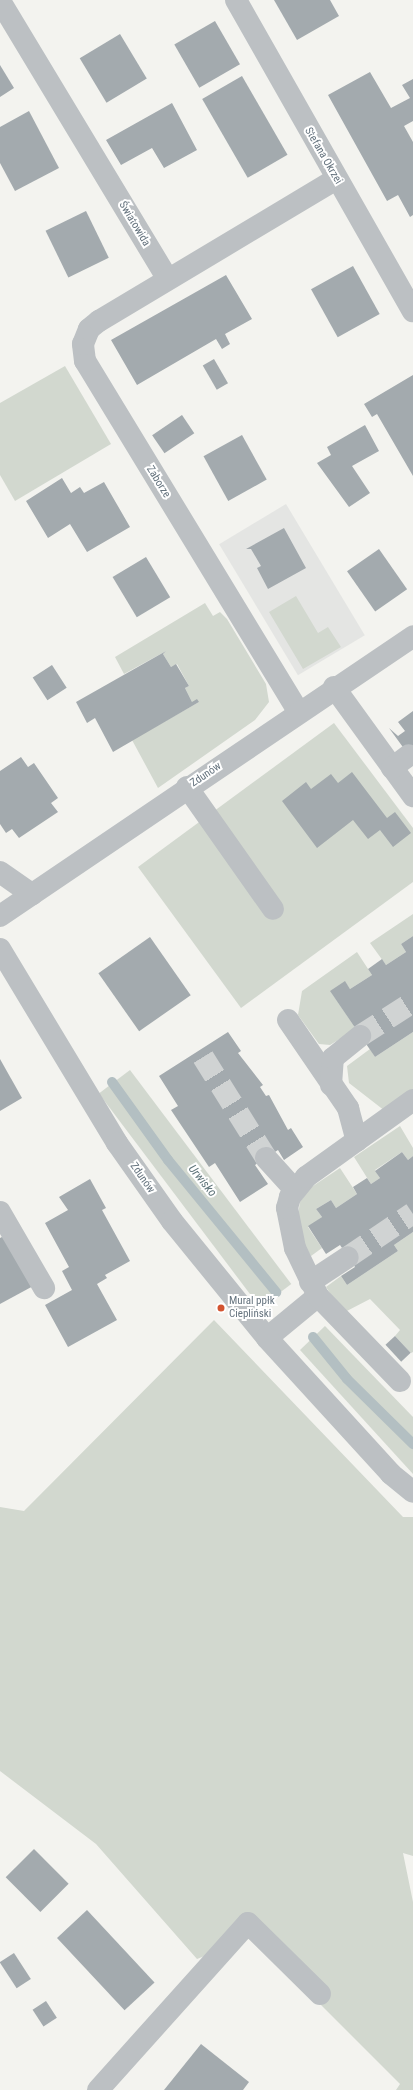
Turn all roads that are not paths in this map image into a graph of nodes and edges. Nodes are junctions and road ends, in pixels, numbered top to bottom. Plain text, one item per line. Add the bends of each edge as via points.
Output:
1 (236, 0) edge
2 (0, 1) edge
3 (336, 179) junction
4 (167, 278) junction
5 (413, 311) edge
6 (413, 636) edge
7 (334, 687) junction
8 (298, 711) junction
9 (187, 787) junction
10 (413, 796) edge
11 (0, 872) edge
12 (32, 894) junction
13 (273, 909) dead end
14 (0, 916) edge
15 (0, 949) edge
16 (288, 1020) dead end
17 (360, 1036) tunnel mouth
18 (331, 1085) junction
19 (413, 1100) edge
20 (348, 1108) junction
21 (379, 1124) junction
22 (357, 1141) junction
23 (266, 1158) tunnel mouth
24 (295, 1190) junction
25 (0, 1212) edge
26 (348, 1257) tunnel mouth
27 (44, 1288) dead end
28 (314, 1289) junction
29 (267, 1338) junction
30 (400, 1381) dead end
31 (413, 1492) edge
32 (320, 1994) dead end
33 (98, 2090) edge

1 - 3 street, Stefana Okrzei
2 - 4 street, Światowida
3 - 4 street
3 - 5 street, Stefana Okrzei
4 - 8 street, Zaborze via 93,325 83,344 84,362
6 - 7 street, Zdunów
7 - 8 street, Zdunów
7 - 10 street via 401,761
8 - 9 street, Zdunów
9 - 12 street, Zdunów
9 - 13 street
11 - 12 street
12 - 14 street, Zdunów
15 - 29 street, Zdunów via 117,1143 172,1222
16 - 18 street
17 - 18 street via 333,1058
18 - 20 street
19 - 21 street
20 - 21 street
20 - 22 street
21 - 22 street
22 - 24 street via 306,1177
23 - 24 street
24 - 28 street via 287,1208 287,1218 295,1248
25 - 27 street
26 - 28 street
28 - 29 street
28 - 30 street
29 - 31 street, Zdunów via 391,1474
32 - 33 street via 248,1923

